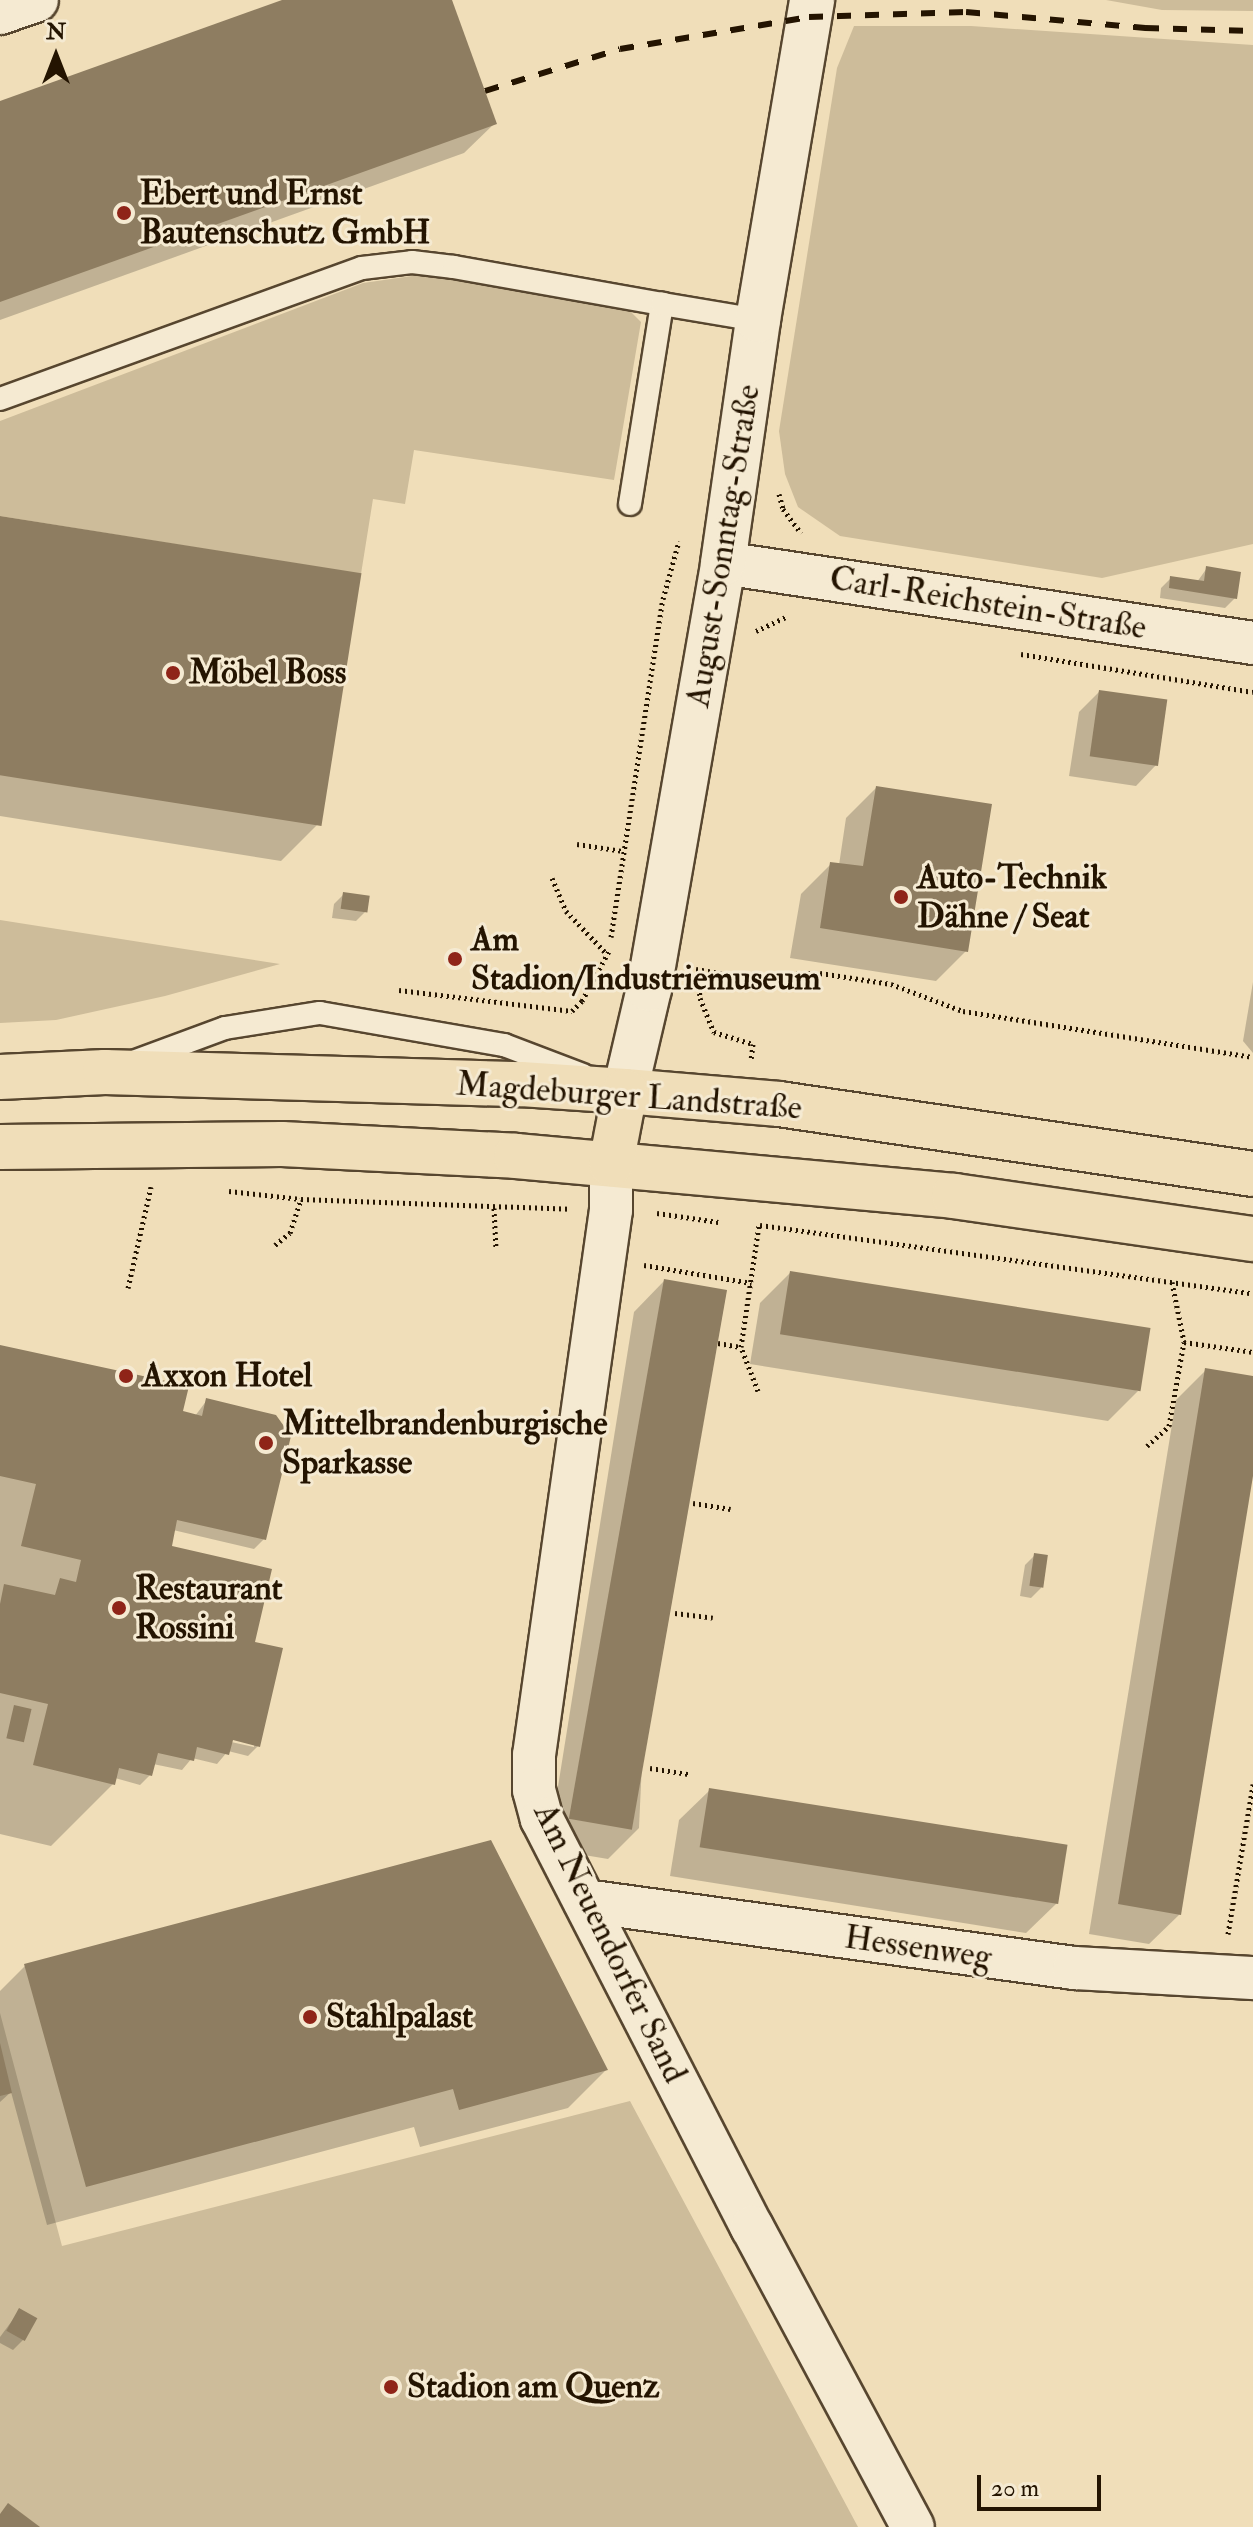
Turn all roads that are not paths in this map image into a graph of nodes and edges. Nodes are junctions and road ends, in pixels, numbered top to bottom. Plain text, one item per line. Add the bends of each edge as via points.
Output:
1 (37, 0) edge
2 (812, 0) edge
3 (0, 13) edge
4 (662, 304) junction
5 (758, 320) junction
6 (0, 399) edge
7 (630, 504) dead end
8 (723, 563) junction
9 (1253, 643) edge
10 (105, 1072) junction
11 (0, 1077) edge
12 (625, 1091) junction
13 (0, 1147) edge
14 (611, 1164) junction
15 (1253, 1174) edge
16 (1253, 1239) edge
17 (585, 1901) junction
18 (1237, 1976) edge
19 (913, 2527) edge

1 - 3 street
2 - 5 street, August-Sonntag-Straße
4 - 5 lane
4 - 6 lane via 440,265 412,262 362,268
4 - 7 lane
5 - 8 street, August-Sonntag-Straße
8 - 9 street, Carl-Reichstein-Straße
8 - 12 street, August-Sonntag-Straße via 653,963
10 - 11 main road, Magdeburger Landstraße
10 - 12 main road, Magdeburger Landstraße
10 - 12 lane via 225,1028 320,1013 504,1045
12 - 14 main road
12 - 15 main road, Magdeburger Landstraße via 779,1104
13 - 14 main road, Magdeburger Landstraße via 282,1144
14 - 16 main road, Magdeburger Landstraße via 954,1196
14 - 17 street, Am Neuendorfer Sand via 611,1210 534,1755 534,1790 542,1819
17 - 18 street, Hessenweg via 1074,1968
17 - 19 street, Am Neuendorfer Sand

